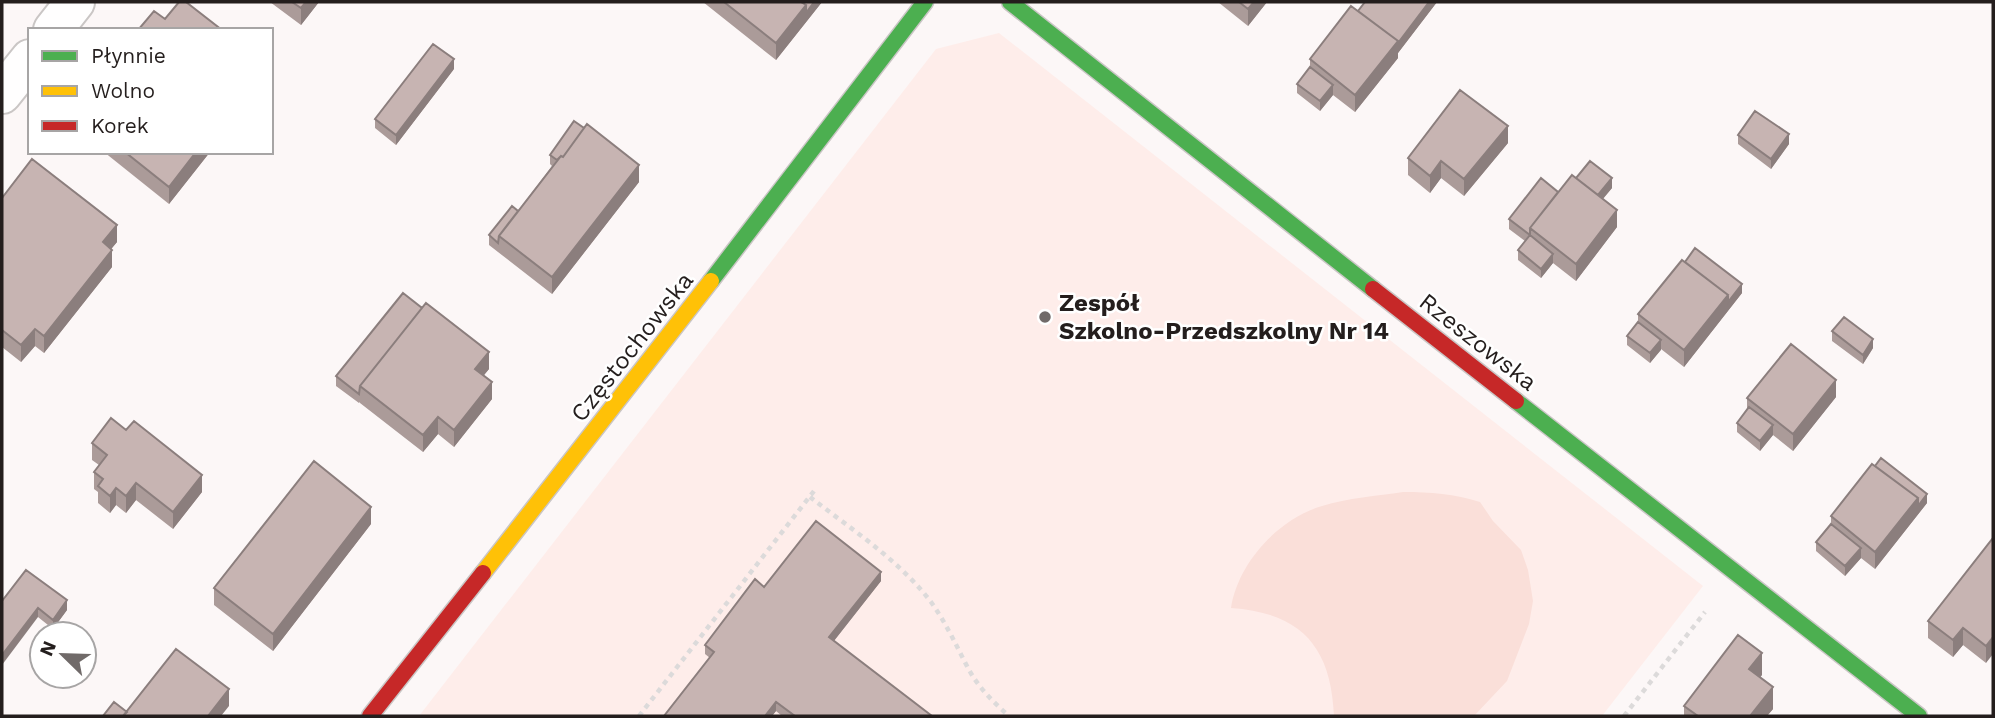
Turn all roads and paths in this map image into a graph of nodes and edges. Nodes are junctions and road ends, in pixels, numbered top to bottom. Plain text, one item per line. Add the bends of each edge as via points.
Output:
1 (75, 2) edge
2 (925, 2) edge
3 (1010, 2) edge
4 (55, 28) edge
5 (28, 62) edge
6 (2, 94) edge
7 (814, 491) dead end
8 (810, 497) junction
9 (1709, 606) dead end
10 (370, 716) edge
11 (639, 716) edge
12 (1009, 716) edge
13 (1624, 716) edge
14 (1919, 716) edge

1 - 4 street
2 - 10 street, Częstochowska
3 - 14 street, Rzeszowska
5 - 6 street
7 - 8 path
8 - 11 path
8 - 12 path via 911,577 948,627 968,669
9 - 13 path

